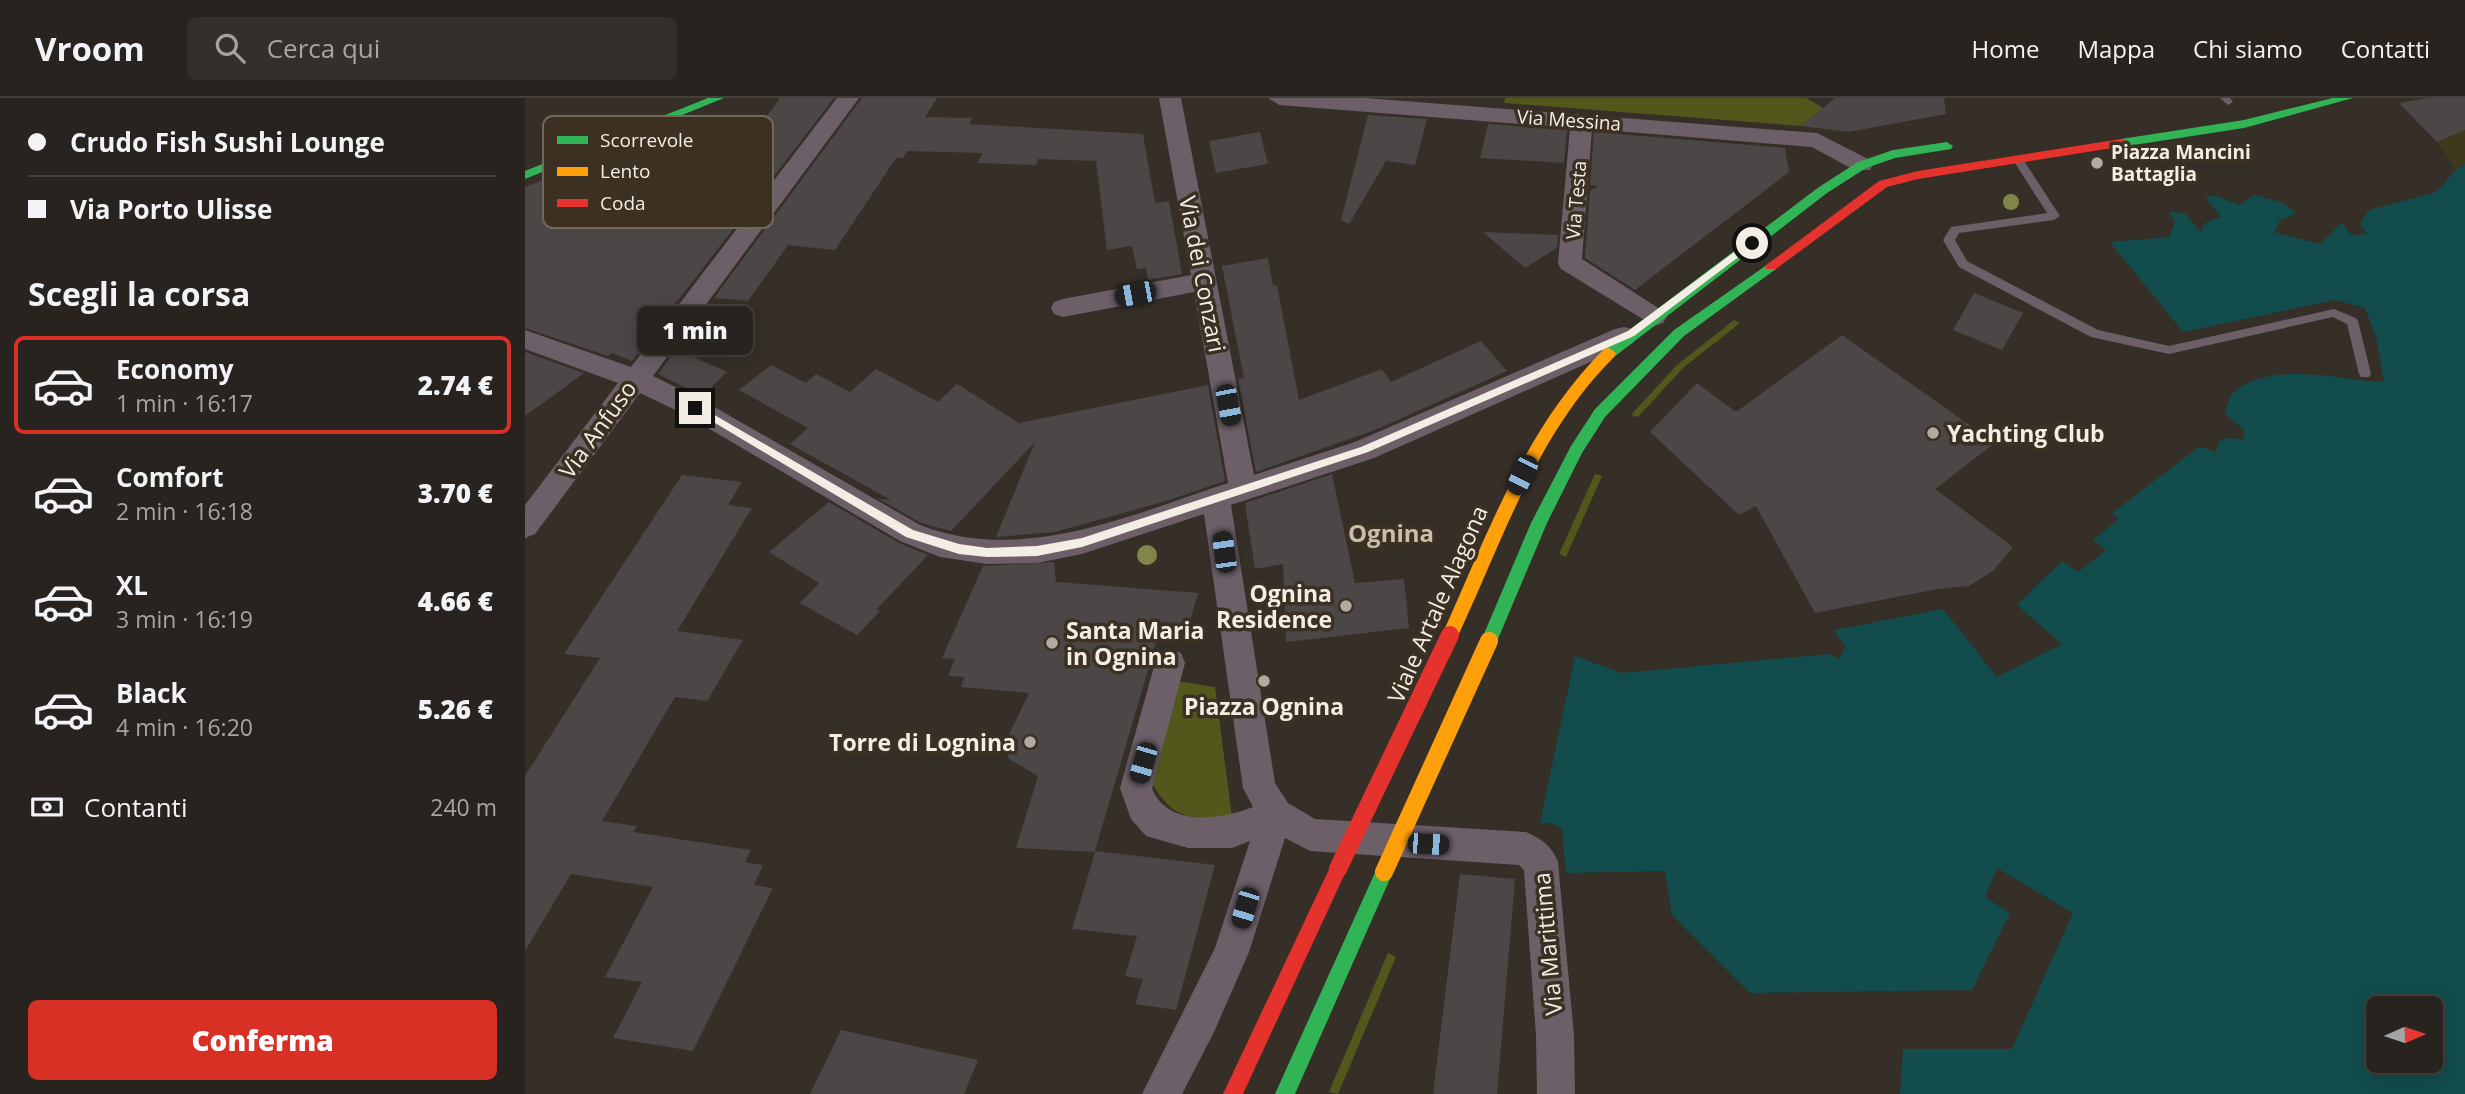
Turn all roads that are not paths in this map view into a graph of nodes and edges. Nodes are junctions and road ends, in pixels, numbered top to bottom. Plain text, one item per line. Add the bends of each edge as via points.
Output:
1 (718, 98) edge
2 (848, 98) edge
3 (1170, 98) edge
4 (1279, 98) edge
5 (1340, 98) edge
6 (2248, 98) edge
7 (2347, 98) edge
8 (2227, 100) edge
9 (1406, 103) edge
10 (1362, 105) junction
11 (2205, 106) dead end
12 (673, 116) edge
13 (1582, 121) junction
14 (1960, 144) dead end
15 (2018, 160) junction
16 (1862, 165) junction
17 (543, 168) edge
18 (525, 175) edge
19 (773, 196) edge
20 (749, 228) edge
21 (1204, 281) junction
22 (1063, 308) dead end
23 (1654, 317) junction
24 (1631, 334) junction
25 (525, 339) edge
26 (2365, 374) dead end
27 (634, 379) junction
28 (1230, 496) junction
29 (525, 526) edge
30 (1170, 663) dead end
31 (1276, 814) junction
32 (1161, 1094) edge
33 (1233, 1094) edge
34 (1285, 1094) edge
35 (1556, 1094) edge

1 - 12 main road
2 - 19 street, Via Anfuso
3 - 21 street, Via dei Conzari
4 - 10 street, Via Messina
5 - 10 street
6 - 8 main road
7 - 15 main road via 2244,124
8 - 11 main road
9 - 10 street, Via Messina
9 - 13 street, Via Messina
13 - 16 street, Via Messina via 1817,140
13 - 23 street, Via Testa via 1570,263
14 - 16 main road, Viale Artale Alagona via 1893,154
15 - 26 lane via 2054,216 1955,230 1949,240 1963,264 2095,334 2168,350 2334,313 2352,321
15 - 34 main road, bridge via 1883,184 1679,333 1600,413 1539,523
16 - 23 main road, Viale Artale Alagona
17 - 18 main road
20 - 27 street, Via Anfuso
21 - 22 street
21 - 28 street, Via dei Conzari
23 - 24 main road, Viale Artale Alagona
24 - 28 street via 1364,450
24 - 33 main road, Viale Artale Alagona, bridge via 1592,367 1541,438
25 - 27 street
27 - 28 street via 695,408 909,533 959,549 1037,551 1082,542
27 - 29 street, Via Anfuso
28 - 31 street, Via dei Conzari via 1259,788
30 - 31 street via 1136,788 1143,808 1158,825 1188,832 1232,832
31 - 32 street via 1231,952
31 - 35 street, Via Marittima via 1310,835 1526,849 1541,862

